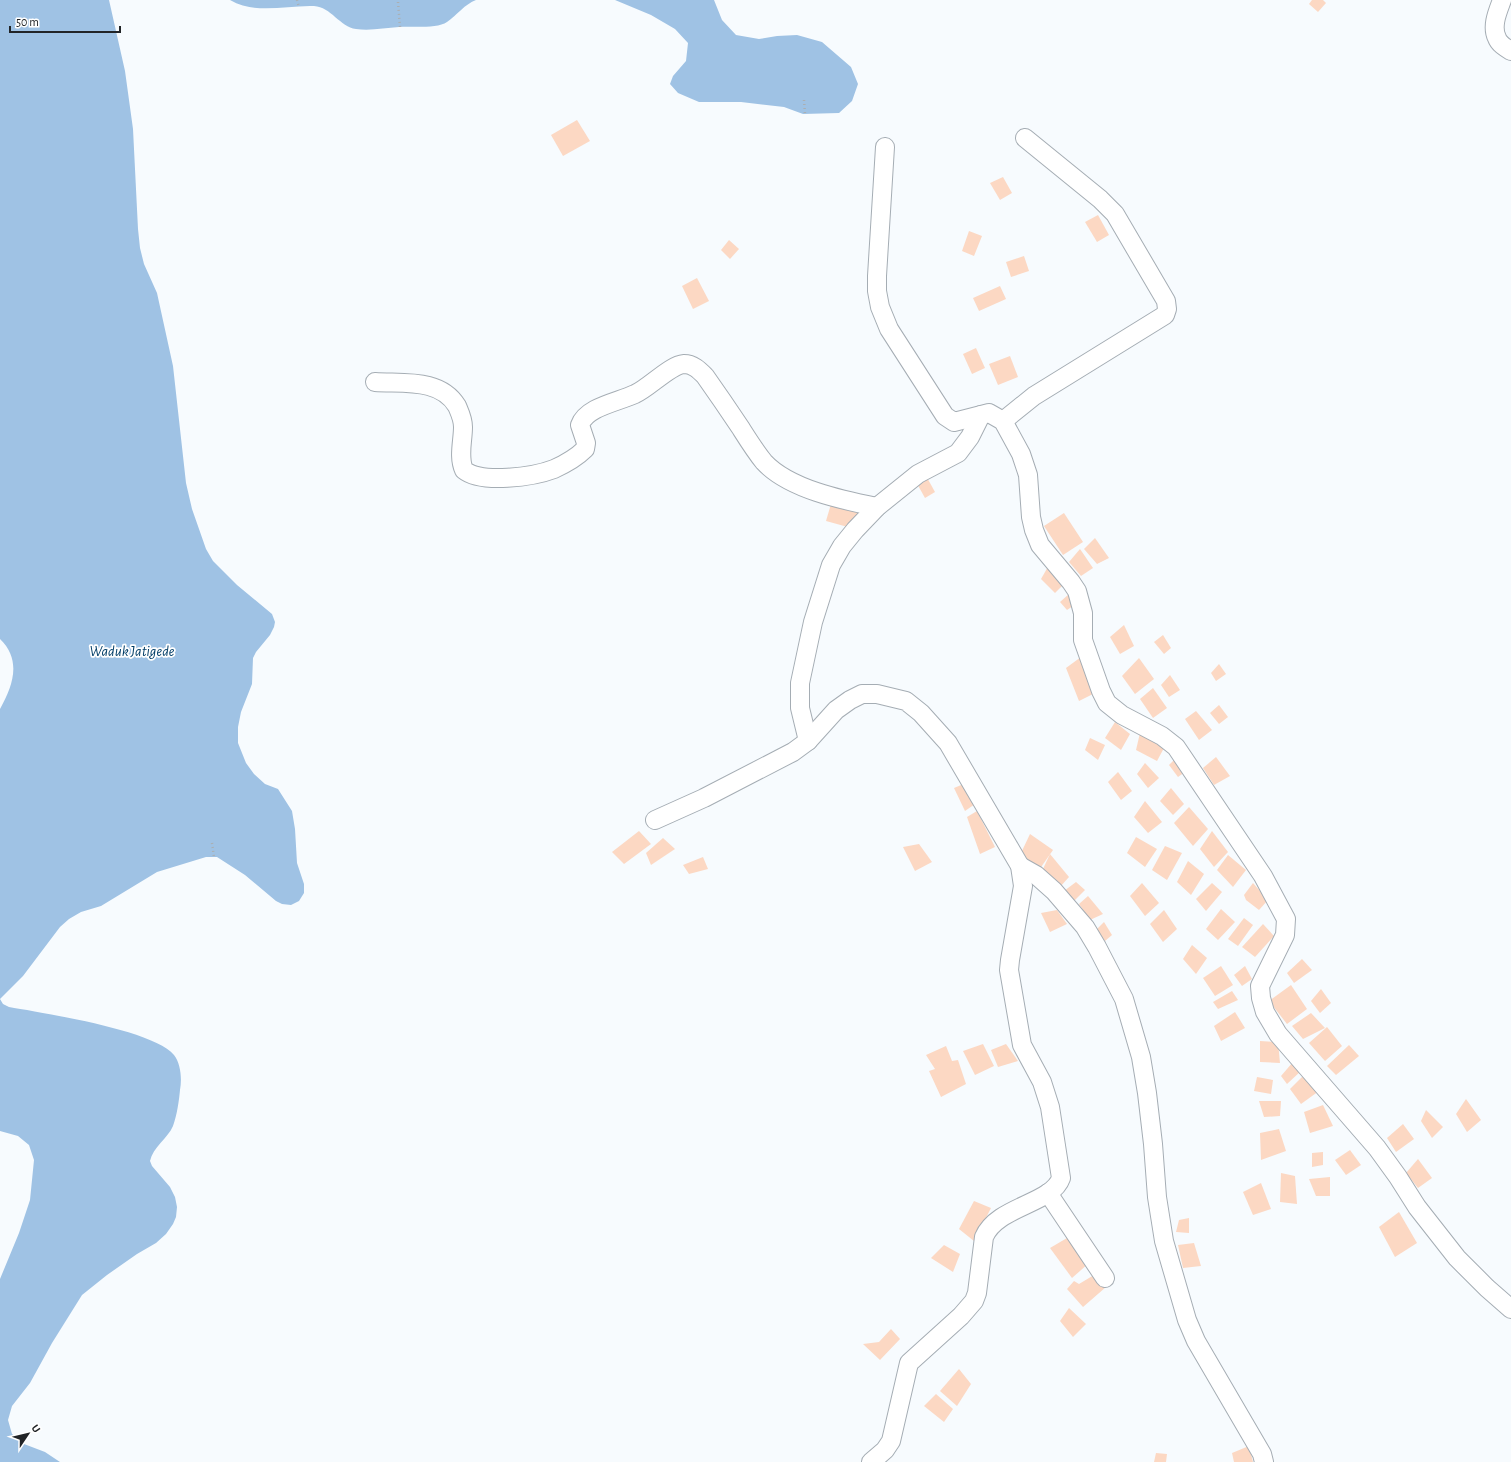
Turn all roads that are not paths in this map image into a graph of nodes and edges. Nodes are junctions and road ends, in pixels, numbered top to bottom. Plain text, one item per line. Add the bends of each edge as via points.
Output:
1 (1502, 0) edge
2 (1511, 52) edge
3 (1025, 138) dead end
4 (885, 147) dead end
5 (375, 382) dead end
6 (981, 415) junction
7 (1003, 421) junction
8 (877, 507) junction
9 (808, 741) junction
10 (655, 820) dead end
11 (1020, 866) junction
12 (1048, 1193) junction
13 (1105, 1278) dead end
14 (1511, 1309) edge
15 (871, 1462) edge
16 (1264, 1462) edge

1 - 2 street via 1494,28 1497,38
3 - 7 street via 1115,214 1166,301 1167,309 1165,315 1034,396
4 - 6 street via 876,276 884,319 949,420 954,422
5 - 8 street via 428,385 445,393 454,402 462,417 461,462 464,470 481,477 508,477 537,474 569,461 585,449 586,443 580,425 586,415 636,394 676,366 689,364 705,376 753,447 779,474 838,499
6 - 7 street via 989,413
6 - 8 street via 958,453 918,474
7 - 14 street via 1022,454 1028,475 1031,517 1040,545 1071,582 1076,592 1083,613 1083,640 1107,703 1122,715 1162,736 1176,747 1263,876 1286,919 1285,935 1260,986 1265,1012 1278,1034 1377,1148 1417,1207 1457,1258
8 - 9 street via 842,546 831,565 821,593 800,683 800,708
9 - 10 street via 793,752 704,798
9 - 11 street via 836,710 862,694 877,694 906,701 921,713 948,743
11 - 12 street via 1023,886 1009,970 1022,1045 1042,1082 1050,1107 1062,1178
11 - 16 street via 1036,875 1054,891 1085,928 1124,998 1141,1057 1147,1093 1164,1241 1187,1320 1196,1341 1262,1454
12 - 13 street
12 - 15 street via 995,1221 987,1230 974,1301 909,1363 890,1441 885,1450

